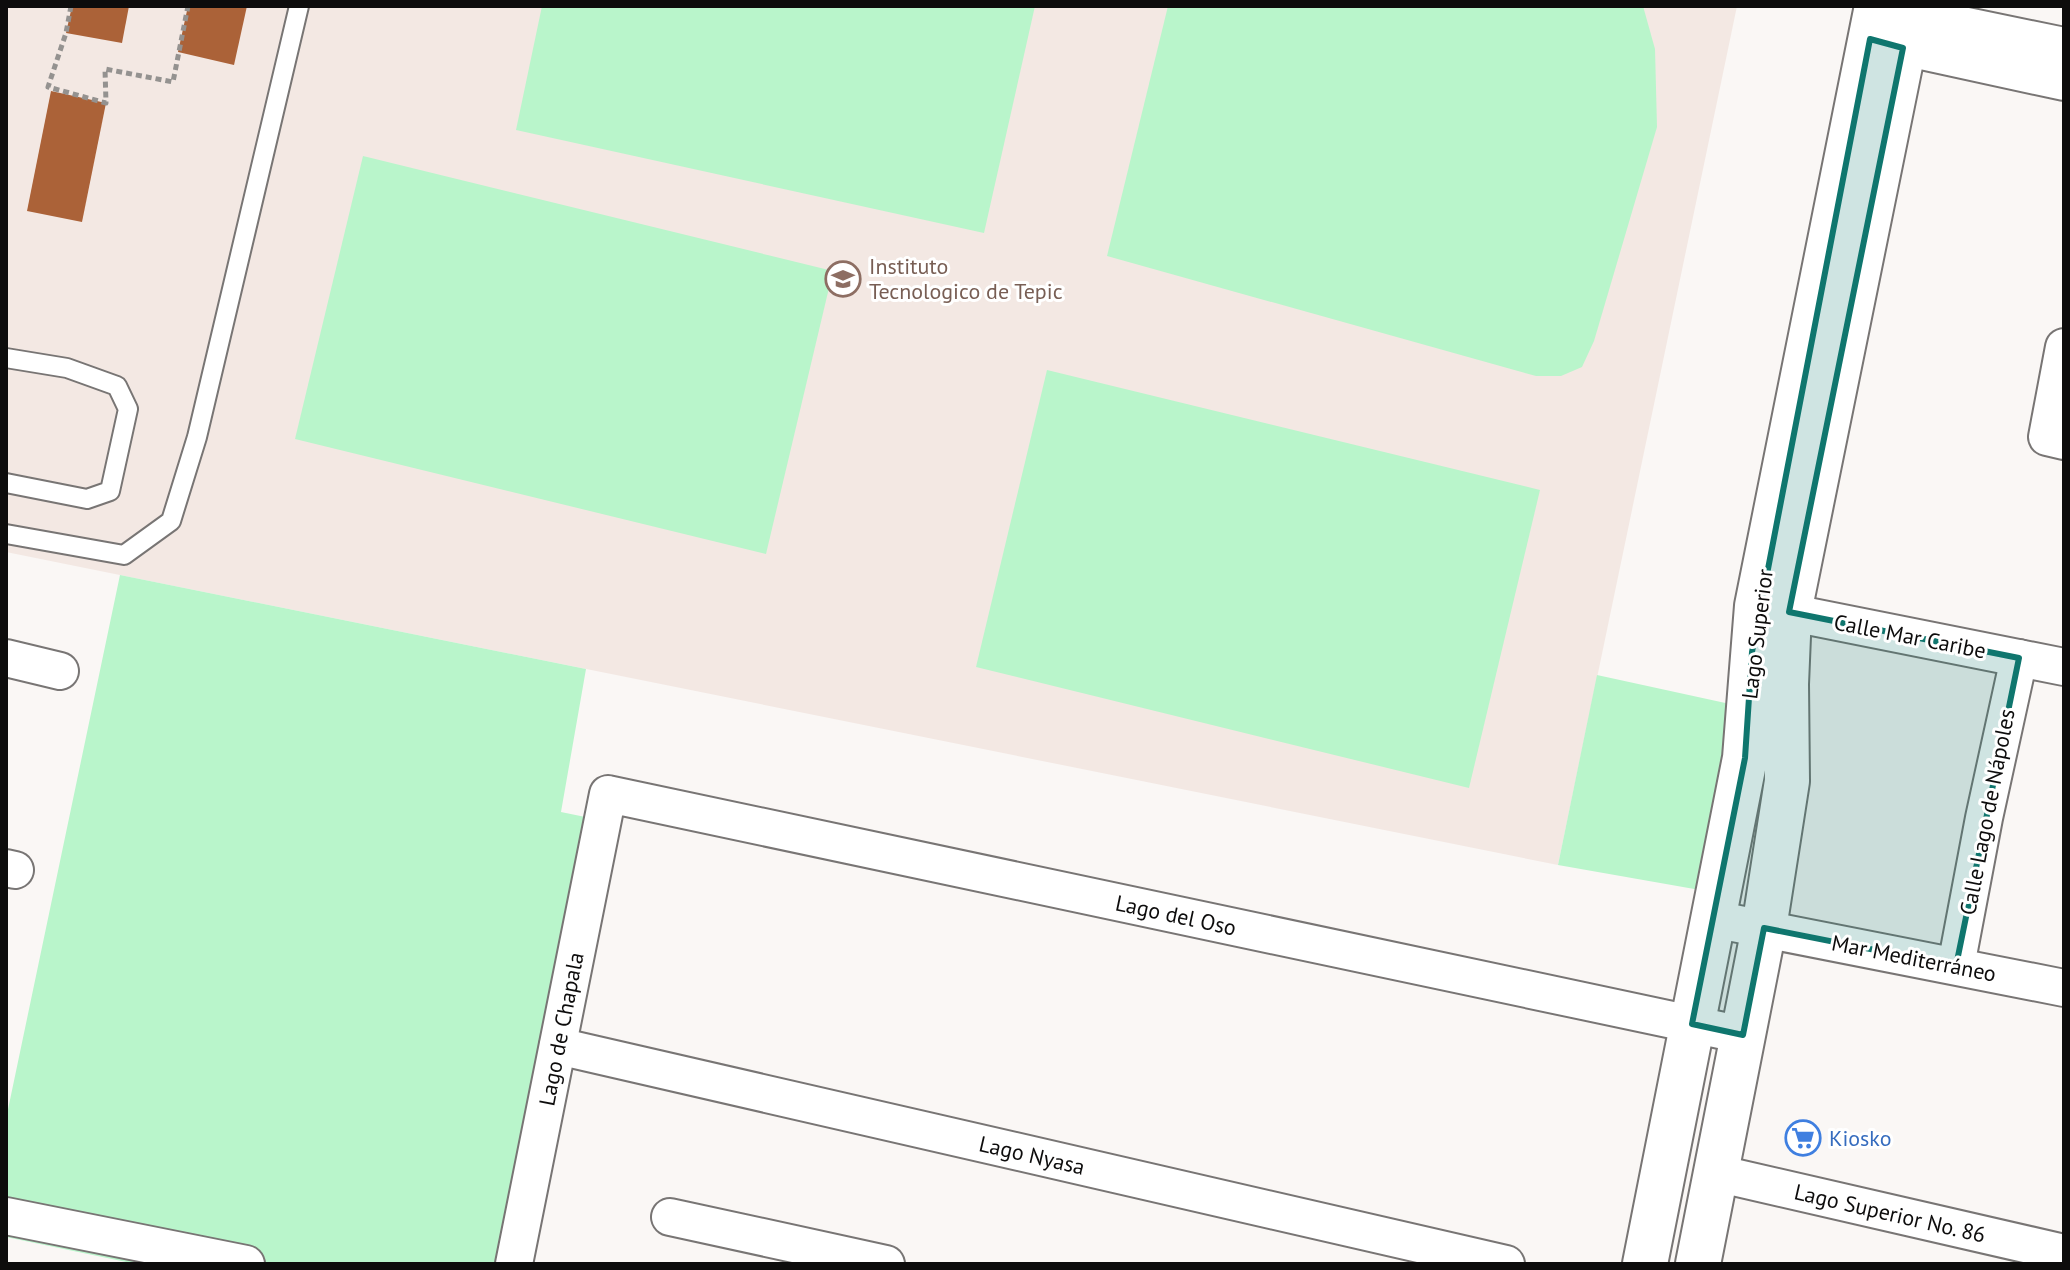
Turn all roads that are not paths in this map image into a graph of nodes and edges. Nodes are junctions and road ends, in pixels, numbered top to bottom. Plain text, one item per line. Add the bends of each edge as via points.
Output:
1 (299, 6) edge
2 (1892, 20) edge
3 (2064, 46) edge
4 (2064, 82) edge
5 (2064, 347) edge
6 (6, 358) edge
7 (2064, 441) edge
8 (6, 483) edge
9 (6, 534) edge
10 (1773, 609) junction
11 (6, 658) edge
12 (2019, 658) junction
13 (2064, 667) edge
14 (60, 671) dead end
15 (608, 794) joint
16 (1713, 919) junction
17 (1764, 928) junction
18 (1956, 966) junction
19 (2064, 988) edge
20 (1692, 1024) junction
21 (1743, 1035) junction
22 (558, 1046) junction
23 (1716, 1173) junction
24 (6, 1216) edge
25 (670, 1217) dead end
26 (782, 1253) edge
27 (2064, 1253) edge
28 (246, 1264) edge
29 (514, 1264) edge
30 (886, 1264) edge
31 (1506, 1264) edge
32 (1645, 1264) edge
33 (1698, 1264) edge

1 - 9 lane via 197,437 171,521 124,555
2 - 3 street
2 - 4 street
2 - 10 street, Lago Superior
5 - 7 street via 2047,437
6 - 8 lane via 67,368 117,386 128,409 110,491 87,499
10 - 12 street, Calle Mar Caribe
10 - 16 street, Lago Superior
10 - 17 street, Lago Superior via 1786,684 1787,781
11 - 14 street
12 - 13 street, Calle Mar Caribe
12 - 18 street, Calle Lago de Nápoles
15 - 20 street, Lago del Oso
15 - 22 street, Lago de Chapala
16 - 17 street, Mar Mediterráneo
16 - 20 street, Lago Superior
17 - 18 street, Mar Mediterráneo
17 - 21 street, Lago Superior
18 - 19 street, Mar Mediterráneo
20 - 21 street, Lago del Oso
20 - 32 street, Lago Superior
21 - 23 street, Lago Superior
22 - 29 street, Lago de Chapala
22 - 31 street, Lago Nyasa
23 - 27 street, Lago Superior No. 86
23 - 33 street, Lago Superior
24 - 28 street
25 - 26 street
26 - 30 street

